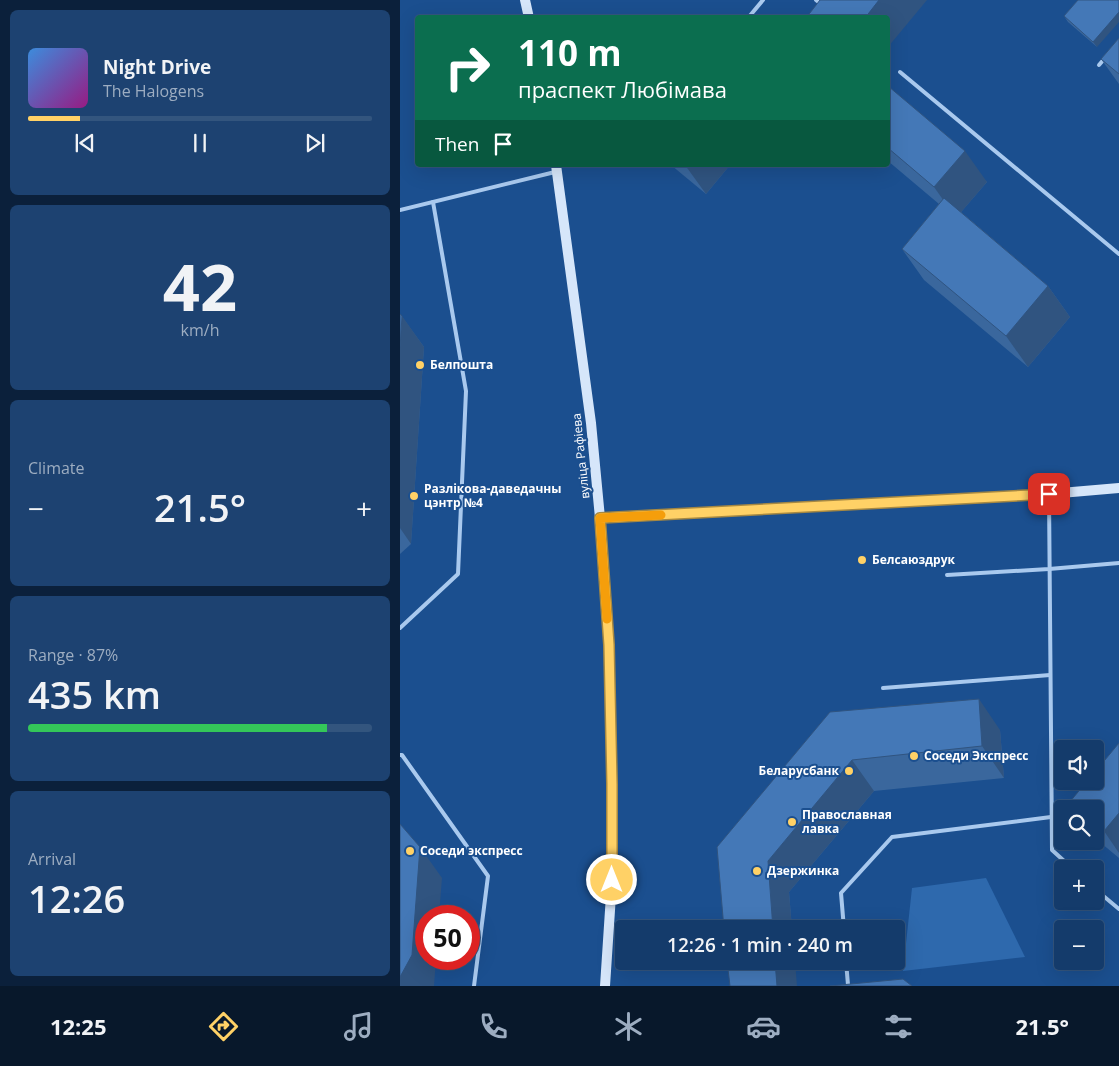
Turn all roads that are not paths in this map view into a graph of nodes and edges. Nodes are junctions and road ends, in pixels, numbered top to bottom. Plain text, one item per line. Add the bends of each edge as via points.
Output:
1 (526, 0) edge
2 (763, 0) edge
3 (816, 0) edge
4 (824, 0) edge
5 (528, 15) edge
6 (750, 15) edge
7 (1109, 54) edge
8 (1099, 65) dead end
9 (900, 72) dead end
10 (557, 168) edge
11 (433, 202) junction
12 (400, 210) edge
13 (1119, 254) edge
14 (1119, 488) edge
15 (1049, 494) junction
16 (600, 518) junction
17 (1119, 563) edge
18 (1049, 569) junction
19 (947, 576) dead end
20 (400, 628) edge
21 (1050, 675) junction
22 (882, 688) dead end
23 (400, 755) edge
24 (1051, 817) junction
25 (1063, 860) edge
26 (1104, 896) edge
27 (1119, 909) edge
28 (843, 920) edge
29 (847, 970) edge
30 (848, 985) edge
31 (474, 986) edge
32 (605, 986) edge

1 - 5 main road
2 - 6 lane
3 - 4 lane via 821,4
7 - 8 lane
9 - 13 lane
10 - 11 lane
10 - 16 main road, вуліца Рафіева via 591,423
11 - 12 lane
11 - 20 lane via 466,391 458,574
14 - 15 main road
15 - 16 main road
15 - 18 lane
16 - 32 main road, вуліца Рафіева via 609,645 612,784 612,880
17 - 18 lane
18 - 19 lane
18 - 21 lane
21 - 22 lane
21 - 24 lane
23 - 31 lane via 488,876
24 - 25 lane via 1052,850
24 - 28 lane via 892,837 841,894
26 - 27 lane
29 - 30 lane

